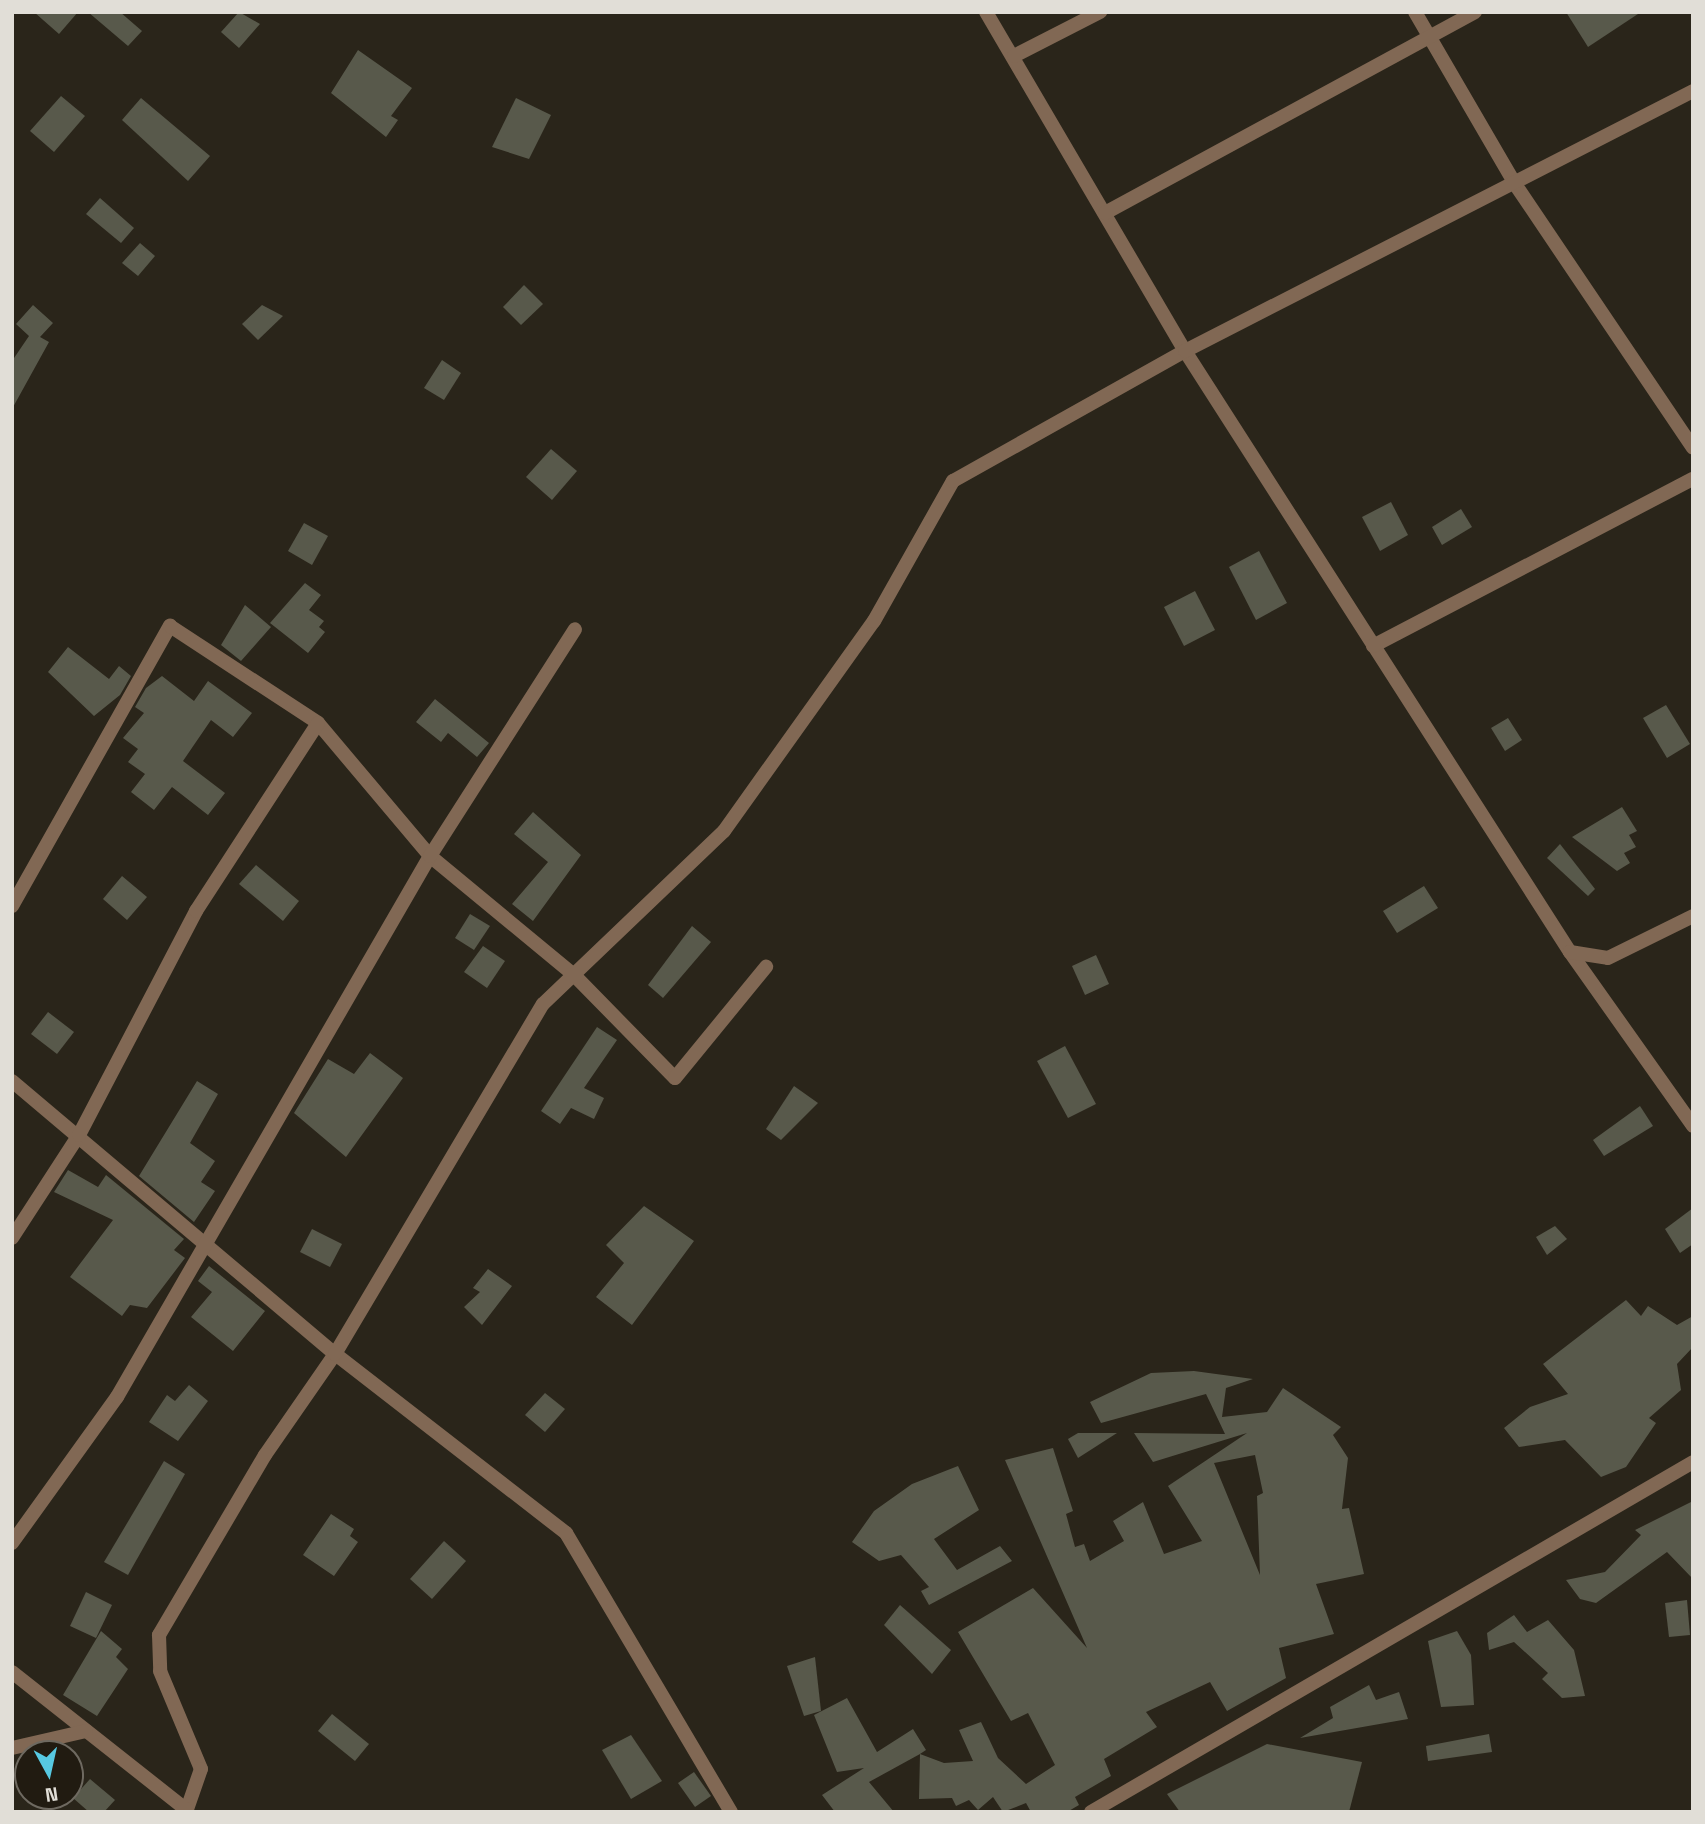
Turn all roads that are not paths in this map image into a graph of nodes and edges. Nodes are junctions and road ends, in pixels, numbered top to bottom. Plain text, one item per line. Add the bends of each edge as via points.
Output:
1 (986, 12) edge
2 (1100, 12) edge
3 (1415, 12) edge
4 (1475, 12) edge
5 (1430, 39) junction
6 (1014, 56) junction
7 (1693, 91) edge
8 (1515, 184) junction
9 (1105, 213) junction
10 (1185, 351) junction
11 (1693, 448) edge
12 (1693, 479) edge
13 (575, 629) dead end
14 (1373, 646) junction
15 (318, 723) junction
16 (430, 856) junction
17 (12, 906) edge
18 (1693, 916) edge
19 (1570, 952) junction
20 (766, 967) dead end
21 (574, 975) junction
22 (12, 1080) edge
23 (1693, 1126) edge
24 (79, 1135) junction
25 (12, 1238) edge
26 (201, 1244) junction
27 (335, 1354) junction
28 (1693, 1462) edge
29 (12, 1543) edge
30 (12, 1672) edge
31 (86, 1731) junction
32 (12, 1748) edge
33 (187, 1811) edge
34 (731, 1812) edge
35 (1091, 1812) edge

1 - 6 street
2 - 6 street
3 - 5 street
4 - 5 street
5 - 8 street
5 - 9 street
6 - 9 street
7 - 8 street
8 - 10 street
8 - 11 street
9 - 10 street
10 - 14 street
10 - 21 street via 953,481 874,621 724,831
12 - 14 street
13 - 16 street
14 - 19 street
15 - 16 street
15 - 17 street via 170,626
15 - 24 street via 196,911
16 - 21 street
16 - 26 street
18 - 19 street via 1608,958
19 - 23 street
20 - 21 street via 675,1078
21 - 27 street via 543,1004
22 - 24 street
24 - 25 street
24 - 26 street
26 - 27 street
26 - 29 street via 117,1397
27 - 33 street via 265,1455 159,1635 160,1671 201,1769
27 - 34 street via 566,1533
28 - 35 street
30 - 31 street
31 - 32 street
31 - 33 street

